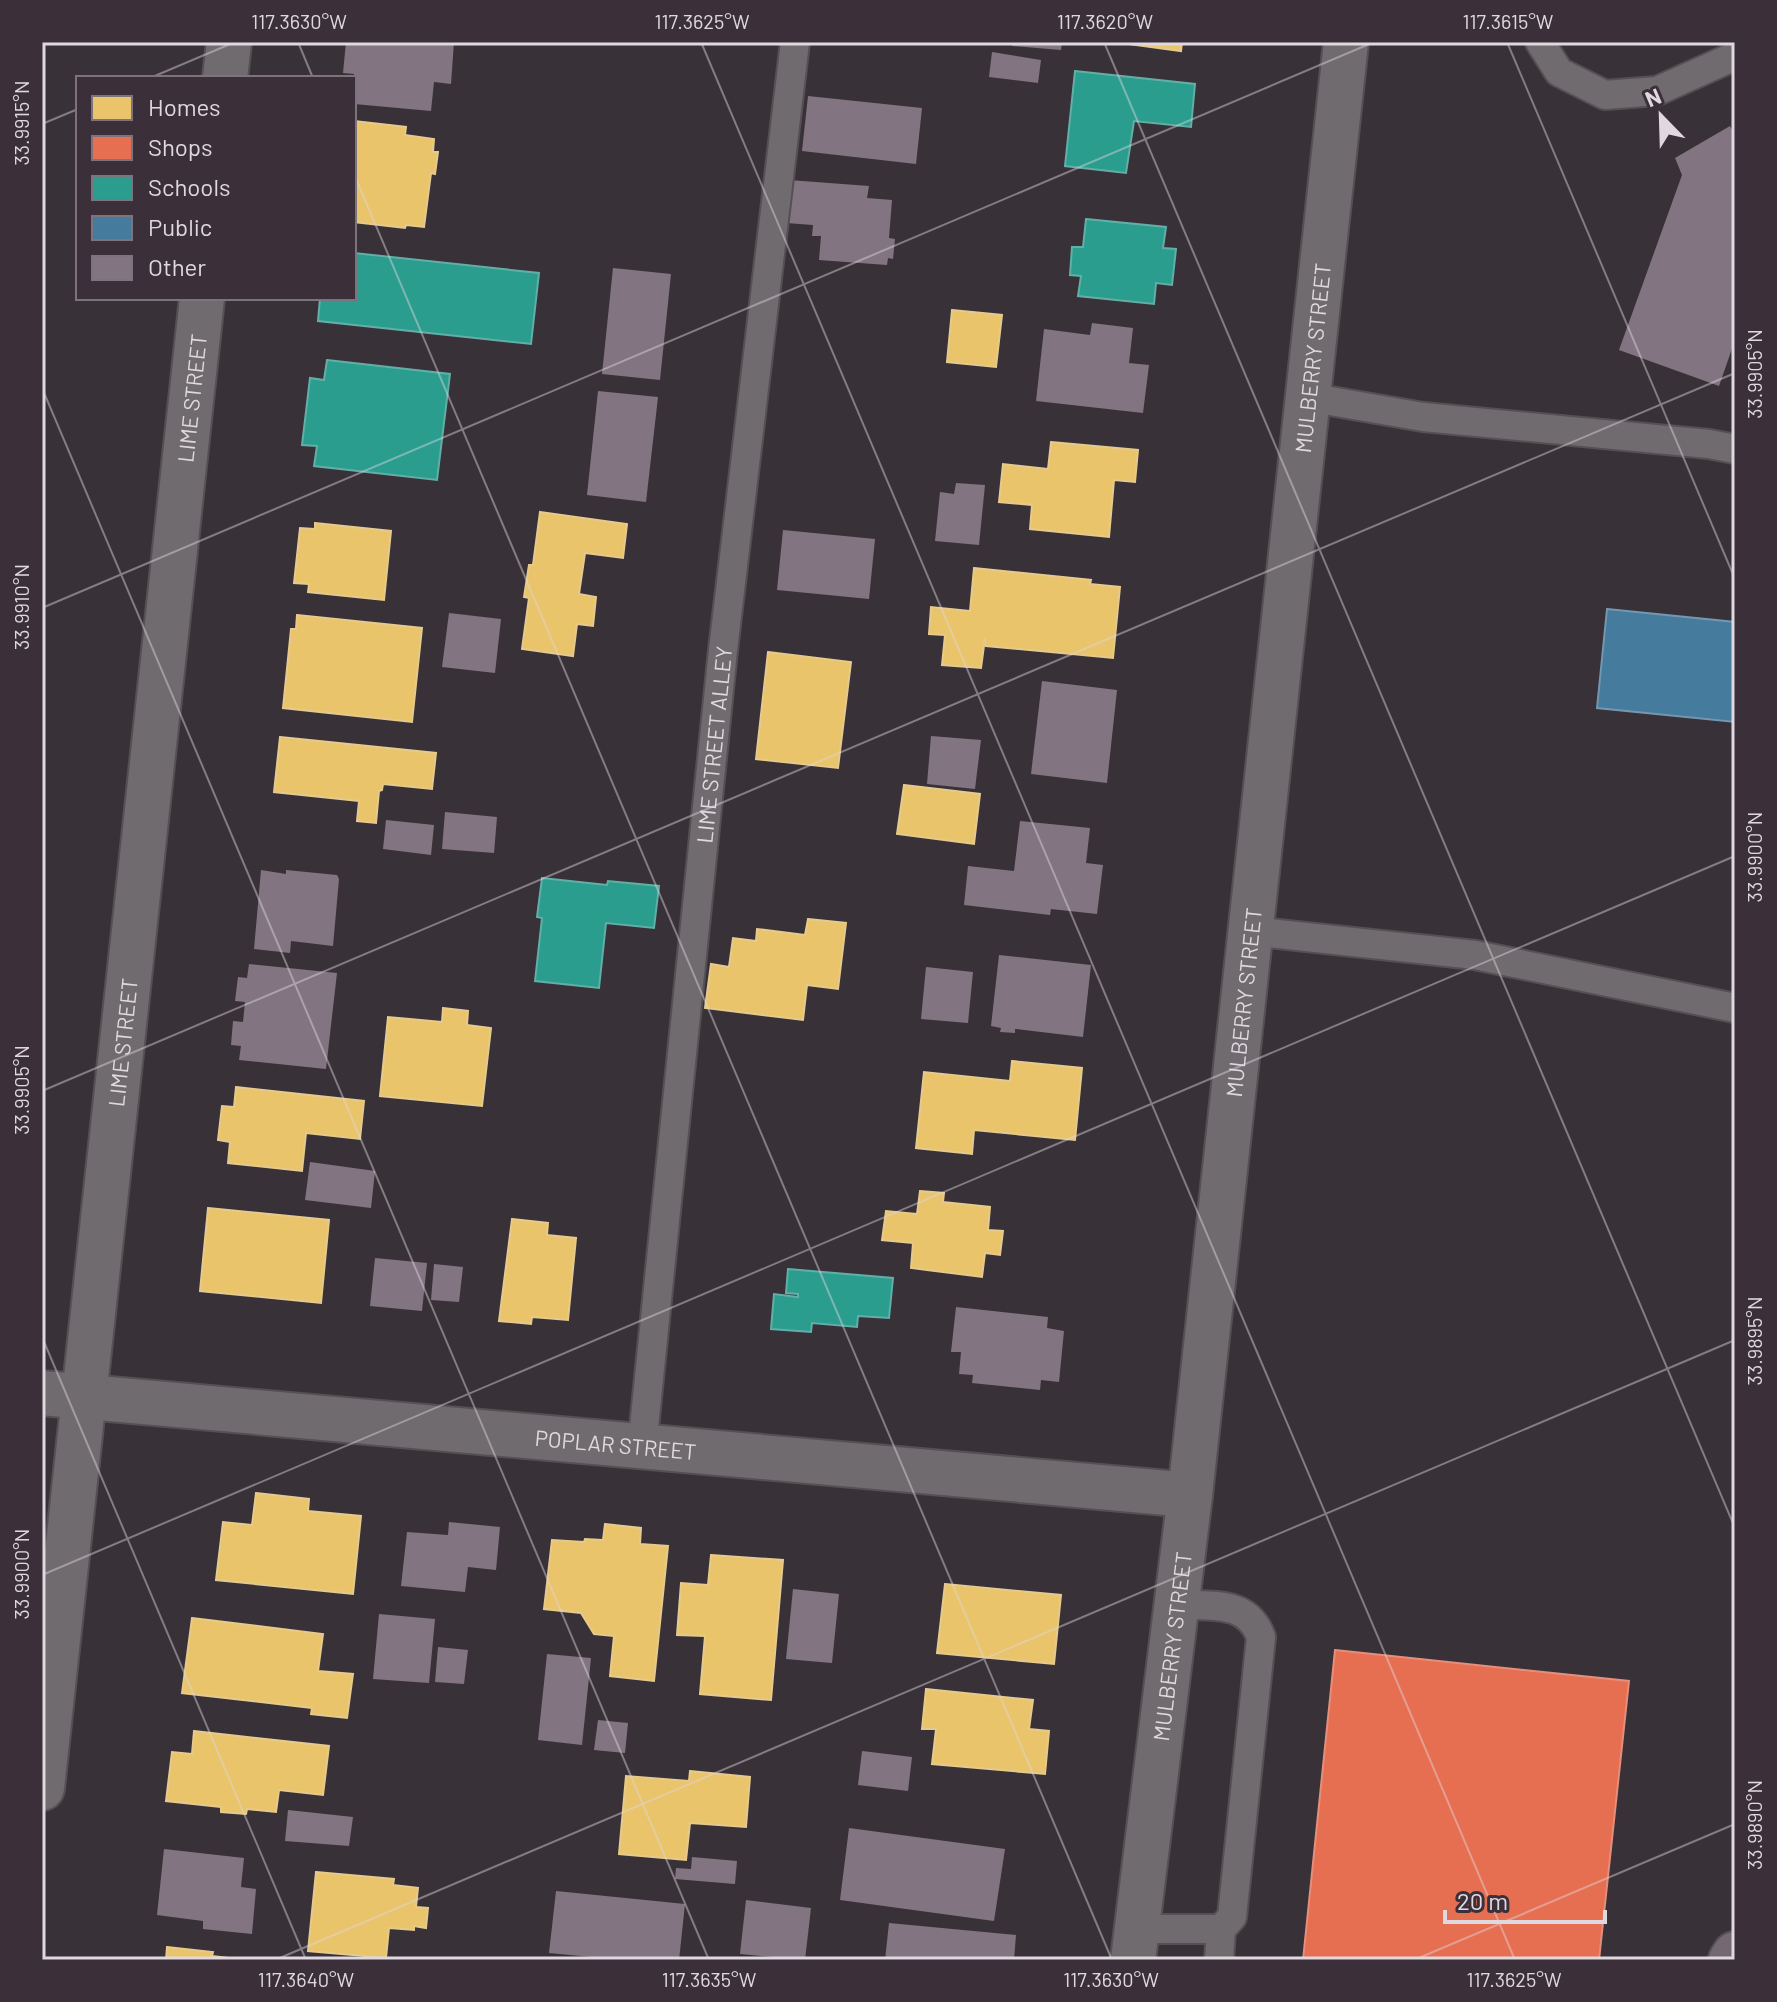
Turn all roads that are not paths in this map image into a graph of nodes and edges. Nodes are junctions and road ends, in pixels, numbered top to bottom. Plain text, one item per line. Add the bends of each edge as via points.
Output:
1 (229, 42) edge
2 (795, 42) edge
3 (1346, 42) edge
4 (1540, 42) edge
5 (1735, 56) edge
6 (225, 76) edge
7 (202, 300) edge
8 (1307, 397) junction
9 (1735, 449) edge
10 (1250, 931) junction
11 (1735, 1008) edge
12 (42, 1393) edge
13 (85, 1398) junction
14 (642, 1447) junction
15 (1190, 1495) junction
16 (1176, 1604) junction
17 (42, 1788) edge
18 (1221, 1929) junction
19 (1135, 1944) edge
20 (1735, 1954) edge
21 (1219, 1960) edge
22 (1731, 1960) edge

1 - 6 street
2 - 14 lane, LIME STREET ALLEY via 723,650
3 - 8 street, MULBERRY STREET
4 - 5 lane via 1559,72 1605,95 1657,91
7 - 13 street, LIME STREET
8 - 9 lane via 1423,417
8 - 10 street, MULBERRY STREET
10 - 11 lane via 1475,955
10 - 15 street, MULBERRY STREET
12 - 13 street, POPLAR STREET
13 - 14 street, POPLAR STREET
13 - 17 street, LIME STREET
14 - 15 street, POPLAR STREET
15 - 16 street, MULBERRY STREET
16 - 18 lane via 1237,1609 1256,1624 1261,1637 1232,1917
16 - 19 street, MULBERRY STREET
18 - 19 lane
18 - 21 lane
20 - 22 highway

